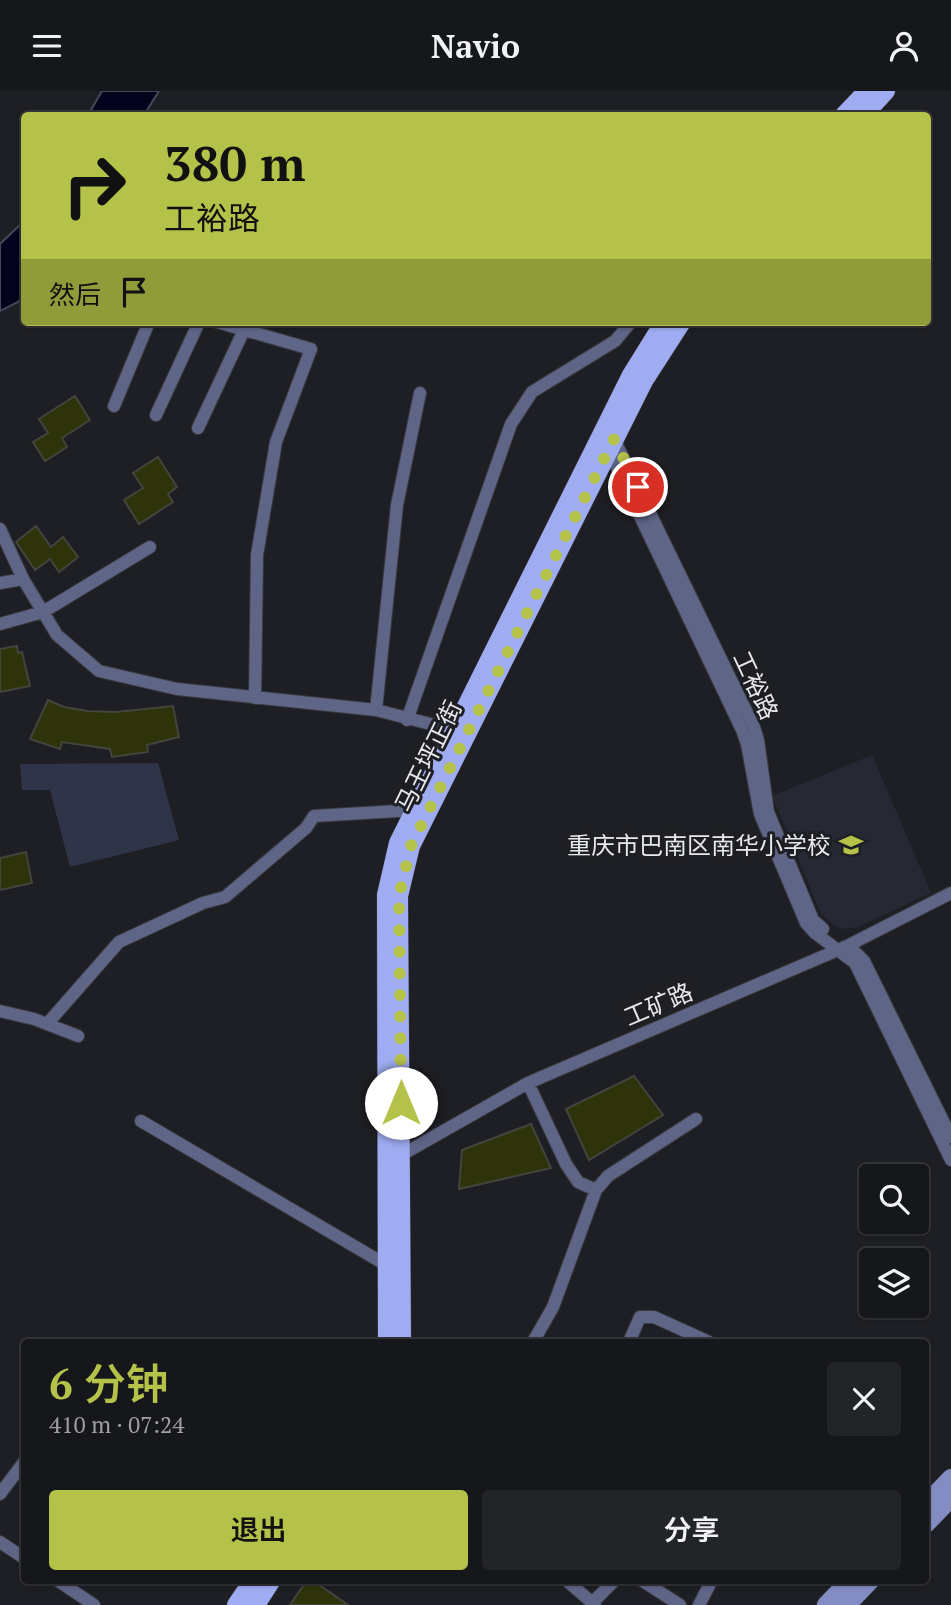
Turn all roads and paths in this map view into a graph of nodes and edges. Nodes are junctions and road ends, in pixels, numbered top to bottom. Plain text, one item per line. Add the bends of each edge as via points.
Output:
1 (867, 91) edge
2 (886, 91) edge
3 (847, 112) edge
4 (867, 112) edge
5 (147, 326) edge
6 (198, 326) edge
7 (230, 326) edge
8 (628, 326) edge
9 (662, 326) edge
10 (679, 326) edge
11 (244, 330) junction
12 (419, 393) dead end
13 (114, 406) dead end
14 (156, 415) dead end
15 (198, 428) dead end
16 (612, 445) junction
17 (0, 529) edge
18 (150, 547) dead end
19 (23, 579) junction
20 (0, 583) edge
21 (43, 612) junction
22 (0, 624) edge
23 (256, 698) junction
24 (376, 710) junction
25 (407, 720) junction
26 (454, 730) junction
27 (414, 810) junction
28 (951, 893) edge
29 (843, 947) junction
30 (0, 1011) edge
31 (47, 1024) junction
32 (78, 1036) dead end
33 (528, 1083) junction
34 (696, 1119) dead end
35 (141, 1121) dead end
36 (951, 1137) edge
37 (394, 1159) junction
38 (951, 1160) edge
39 (596, 1190) junction
40 (388, 1266) junction
41 (387, 1339) edge
42 (402, 1339) edge
43 (535, 1339) edge
44 (630, 1339) edge
45 (702, 1339) edge
46 (21, 1466) edge
47 (951, 1479) edge
48 (0, 1495) edge
49 (951, 1498) edge
50 (929, 1501) edge
51 (929, 1521) edge
52 (0, 1542) edge
53 (21, 1556) edge
54 (63, 1584) edge
55 (250, 1584) edge
56 (269, 1584) edge
57 (571, 1584) edge
58 (612, 1584) edge
59 (647, 1584) edge
60 (710, 1584) edge
61 (846, 1584) edge
62 (867, 1584) edge
63 (594, 1604) edge
64 (94, 1605) edge
65 (236, 1605) edge
66 (256, 1605) edge
67 (680, 1605) edge
68 (699, 1605) edge
69 (825, 1605) edge
70 (847, 1605) edge

1 - 3 main road
2 - 4 main road
5 - 13 street
6 - 14 street
7 - 11 street
8 - 25 street via 615,341 532,392 510,424
9 - 26 main road, 马王坪正街 via 631,375
10 - 16 main road, 马王坪正街 via 644,381
11 - 15 street
11 - 23 street via 311,349 276,442 257,555
12 - 24 street via 397,505
16 - 29 street, 工裕路 via 742,730 760,814 806,923
16 - 37 main road, 马王坪正街 via 411,846 399,896
17 - 19 street
18 - 21 street
19 - 20 street
19 - 21 street
21 - 22 street
21 - 23 street via 57,635 99,671 177,689
23 - 24 street
24 - 25 street
25 - 26 street
26 - 27 main road, 马王坪正街
27 - 31 street via 314,816 225,897 119,942
27 - 37 main road, 马王坪正街 via 398,843 386,895
28 - 29 street, 工矿路
29 - 33 street, 工矿路
29 - 36 street via 864,961
29 - 38 street
30 - 31 street
31 - 32 street
33 - 37 street, 工矿路
33 - 39 street via 566,1164 578,1182
34 - 39 street via 608,1176
35 - 40 street
37 - 40 main road, 马王坪正街
37 - 42 main road, 马王坪正街
39 - 43 street via 553,1307
40 - 41 main road, 马王坪正街
44 - 45 street via 640,1317 654,1317
46 - 48 street
47 - 50 main road
49 - 51 main road
52 - 53 street
54 - 64 street
55 - 65 main road
56 - 66 main road
57 - 63 street
58 - 63 street
59 - 67 street
60 - 68 street
61 - 69 main road
62 - 70 main road

